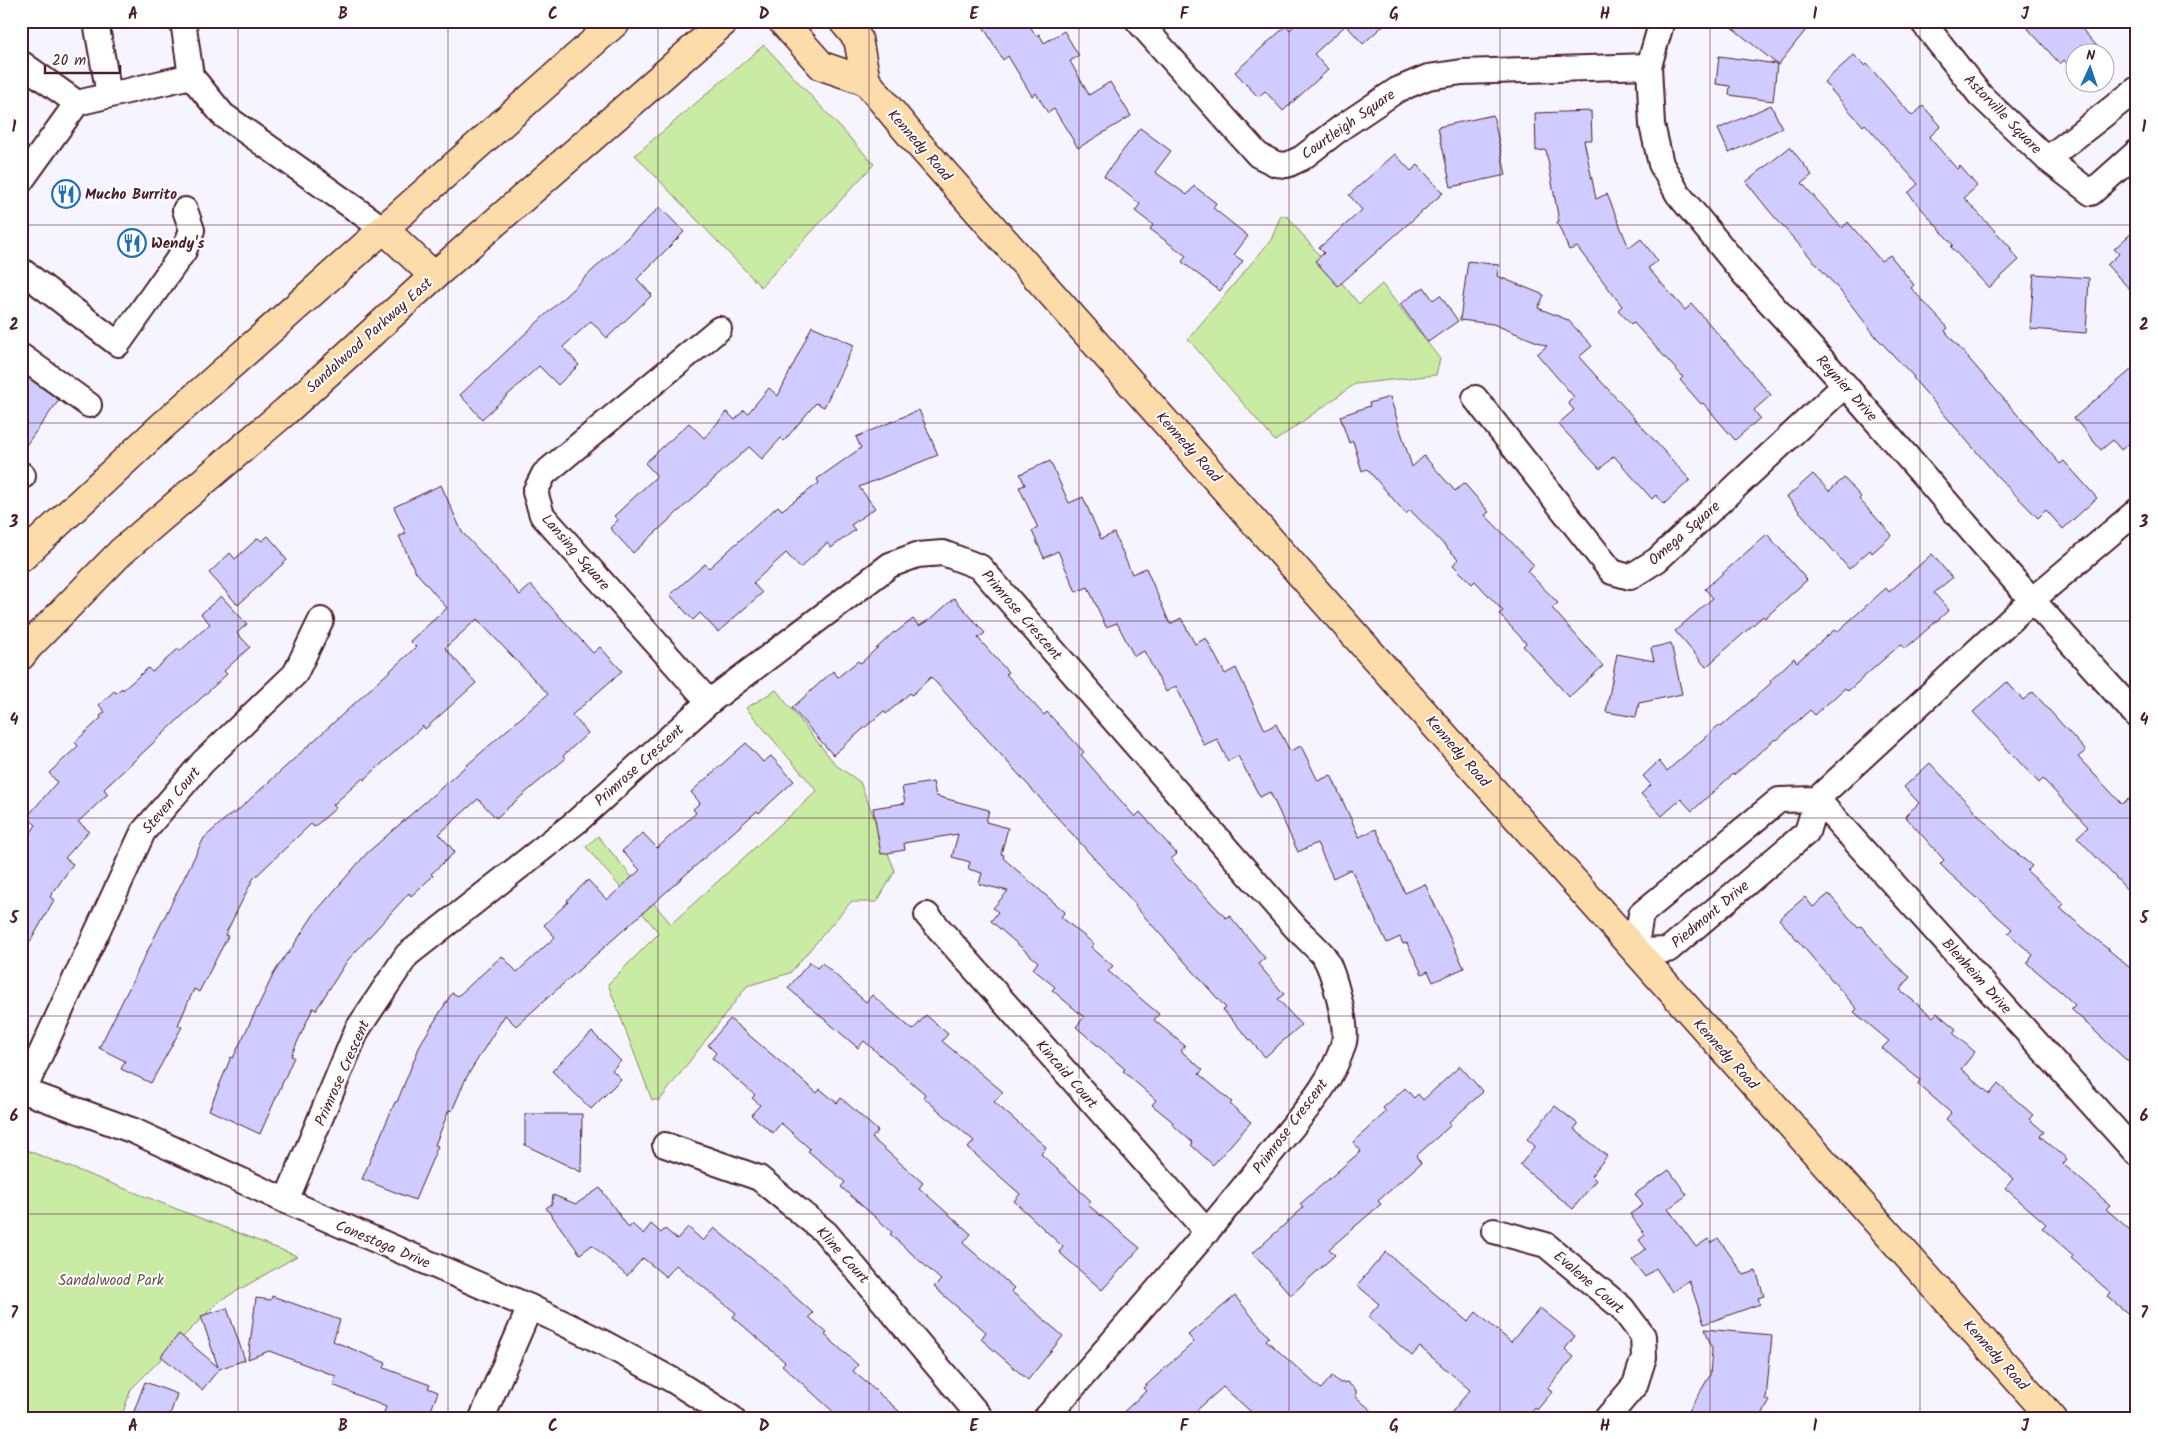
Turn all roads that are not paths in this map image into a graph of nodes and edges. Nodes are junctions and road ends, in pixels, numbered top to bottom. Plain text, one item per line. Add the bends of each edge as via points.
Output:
1 (183, 21) edge
2 (617, 21) edge
3 (724, 21) edge
4 (782, 21) edge
5 (843, 21) edge
6 (1138, 21) edge
7 (1662, 21) edge
8 (1922, 21) edge
9 (96, 22) edge
10 (21, 63) edge
11 (1649, 66) junction
12 (192, 76) junction
13 (866, 80) junction
14 (2137, 89) edge
15 (110, 95) junction
16 (77, 103) junction
17 (2137, 152) edge
18 (2047, 159) junction
19 (21, 181) edge
20 (185, 210) dead end
21 (384, 230) junction
22 (21, 270) edge
23 (434, 276) junction
24 (719, 328) dead end
25 (21, 356) edge
26 (1845, 386) junction
27 (1475, 398) dead end
28 (89, 405) dead end
29 (2137, 511) edge
30 (21, 558) edge
31 (2032, 600) junction
32 (321, 620) dead end
33 (21, 656) edge
34 (709, 702) junction
35 (2137, 716) edge
36 (1817, 799) junction
37 (927, 915) dead end
38 (1635, 951) junction
39 (22, 1089) edge
40 (665, 1144) dead end
41 (2137, 1154) edge
42 (286, 1202) junction
43 (1494, 1231) dead end
44 (1207, 1232) junction
45 (530, 1307) junction
46 (482, 1418) edge
47 (732, 1418) edge
48 (981, 1418) edge
49 (1046, 1418) edge
50 (1607, 1418) edge
51 (2052, 1418) edge

1 - 12 street
2 - 21 main road
3 - 23 main road, Sandalwood Parkway East
4 - 13 main road via 822,66
5 - 13 main road via 858,39
6 - 11 street, Courtleigh Square via 1258,155 1276,164 1287,165 1302,158 1397,90 1428,77 1462,72
7 - 11 street, Reynier Drive
8 - 18 street, Astorville Square via 1980,95
9 - 15 street
10 - 16 street
11 - 26 street, Reynier Drive via 1652,126 1661,164 1678,194 1744,274
12 - 15 street
12 - 21 street via 223,115
13 - 38 main road, Kennedy Road via 920,146
14 - 18 street, Astorville Square
15 - 16 street
16 - 19 street
17 - 18 street, Astorville Square via 2091,193
20 - 22 street via 192,230 184,251 118,344
21 - 23 main road
21 - 30 main road via 160,428
23 - 33 main road, Sandalwood Parkway East via 286,411 121,552
24 - 34 street, Lansing Square via 544,474 536,492 542,515
25 - 28 street
26 - 27 street, Omega Square via 1657,560 1630,577 1612,572
26 - 31 street, Reynier Drive
29 - 31 street
31 - 35 street, Reynier Drive
31 - 36 street
32 - 39 street, Steven Court via 295,674 203,762 142,832
34 - 42 street, Primrose Crescent via 576,822 407,955 357,1030
34 - 44 street, Primrose Crescent via 890,565 917,555 943,553 980,567 1324,956 1337,988 1344,1040 1335,1066 1314,1098
36 - 38 street, Piedmont Drive via 1807,832 1668,950
36 - 38 street via 1779,800 1641,914
36 - 41 street, Blenheim Drive
37 - 44 street, Kincaid Court
38 - 51 main road, Kennedy Road
39 - 42 street, Conestoga Drive via 134,1131
40 - 48 street, Kline Court via 759,1178 826,1234
42 - 45 street, Conestoga Drive
43 - 50 street, Evalene Court via 1546,1245 1622,1308 1643,1336 1644,1357 1635,1386
44 - 49 street, Primrose Crescent
45 - 46 street
45 - 47 street, Conestoga Drive via 666,1376

